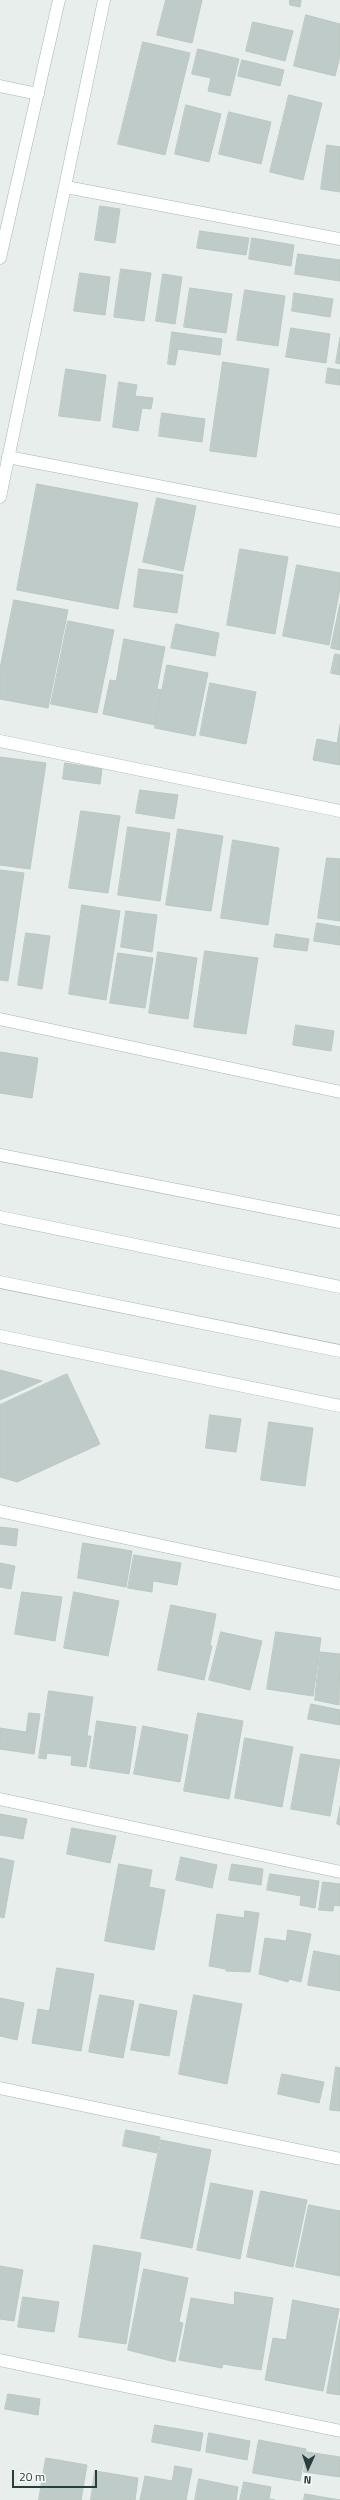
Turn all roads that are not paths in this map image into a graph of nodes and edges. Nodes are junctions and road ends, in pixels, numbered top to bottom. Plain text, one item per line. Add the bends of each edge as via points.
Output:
1 (59, 0) edge
2 (104, 0) edge
3 (0, 86) edge
4 (38, 94) junction
5 (66, 187) junction
6 (340, 239) edge
7 (0, 258) edge
8 (8, 456) junction
9 (0, 497) edge
10 (340, 520) edge
11 (0, 741) edge
12 (340, 811) edge
13 (0, 1019) edge
14 (340, 1092) edge
15 (0, 1155) edge
16 (0, 1217) edge
17 (340, 1222) edge
18 (0, 1282) edge
19 (340, 1287) edge
20 (0, 1336) edge
21 (340, 1351) edge
22 (340, 1406) edge
23 (0, 1511) edge
24 (340, 1584) edge
25 (0, 1799) edge
26 (340, 1872) edge
27 (0, 2088) edge
28 (340, 2159) edge
29 (0, 2360) edge
30 (340, 2431) edge

1 - 4 street
2 - 5 street
3 - 4 street
4 - 7 street
5 - 6 street
5 - 8 street
8 - 9 street
8 - 10 street
11 - 12 street
13 - 14 street
15 - 17 street
16 - 19 street
18 - 21 street
20 - 22 street
23 - 24 street
25 - 26 street
27 - 28 street
29 - 30 street

